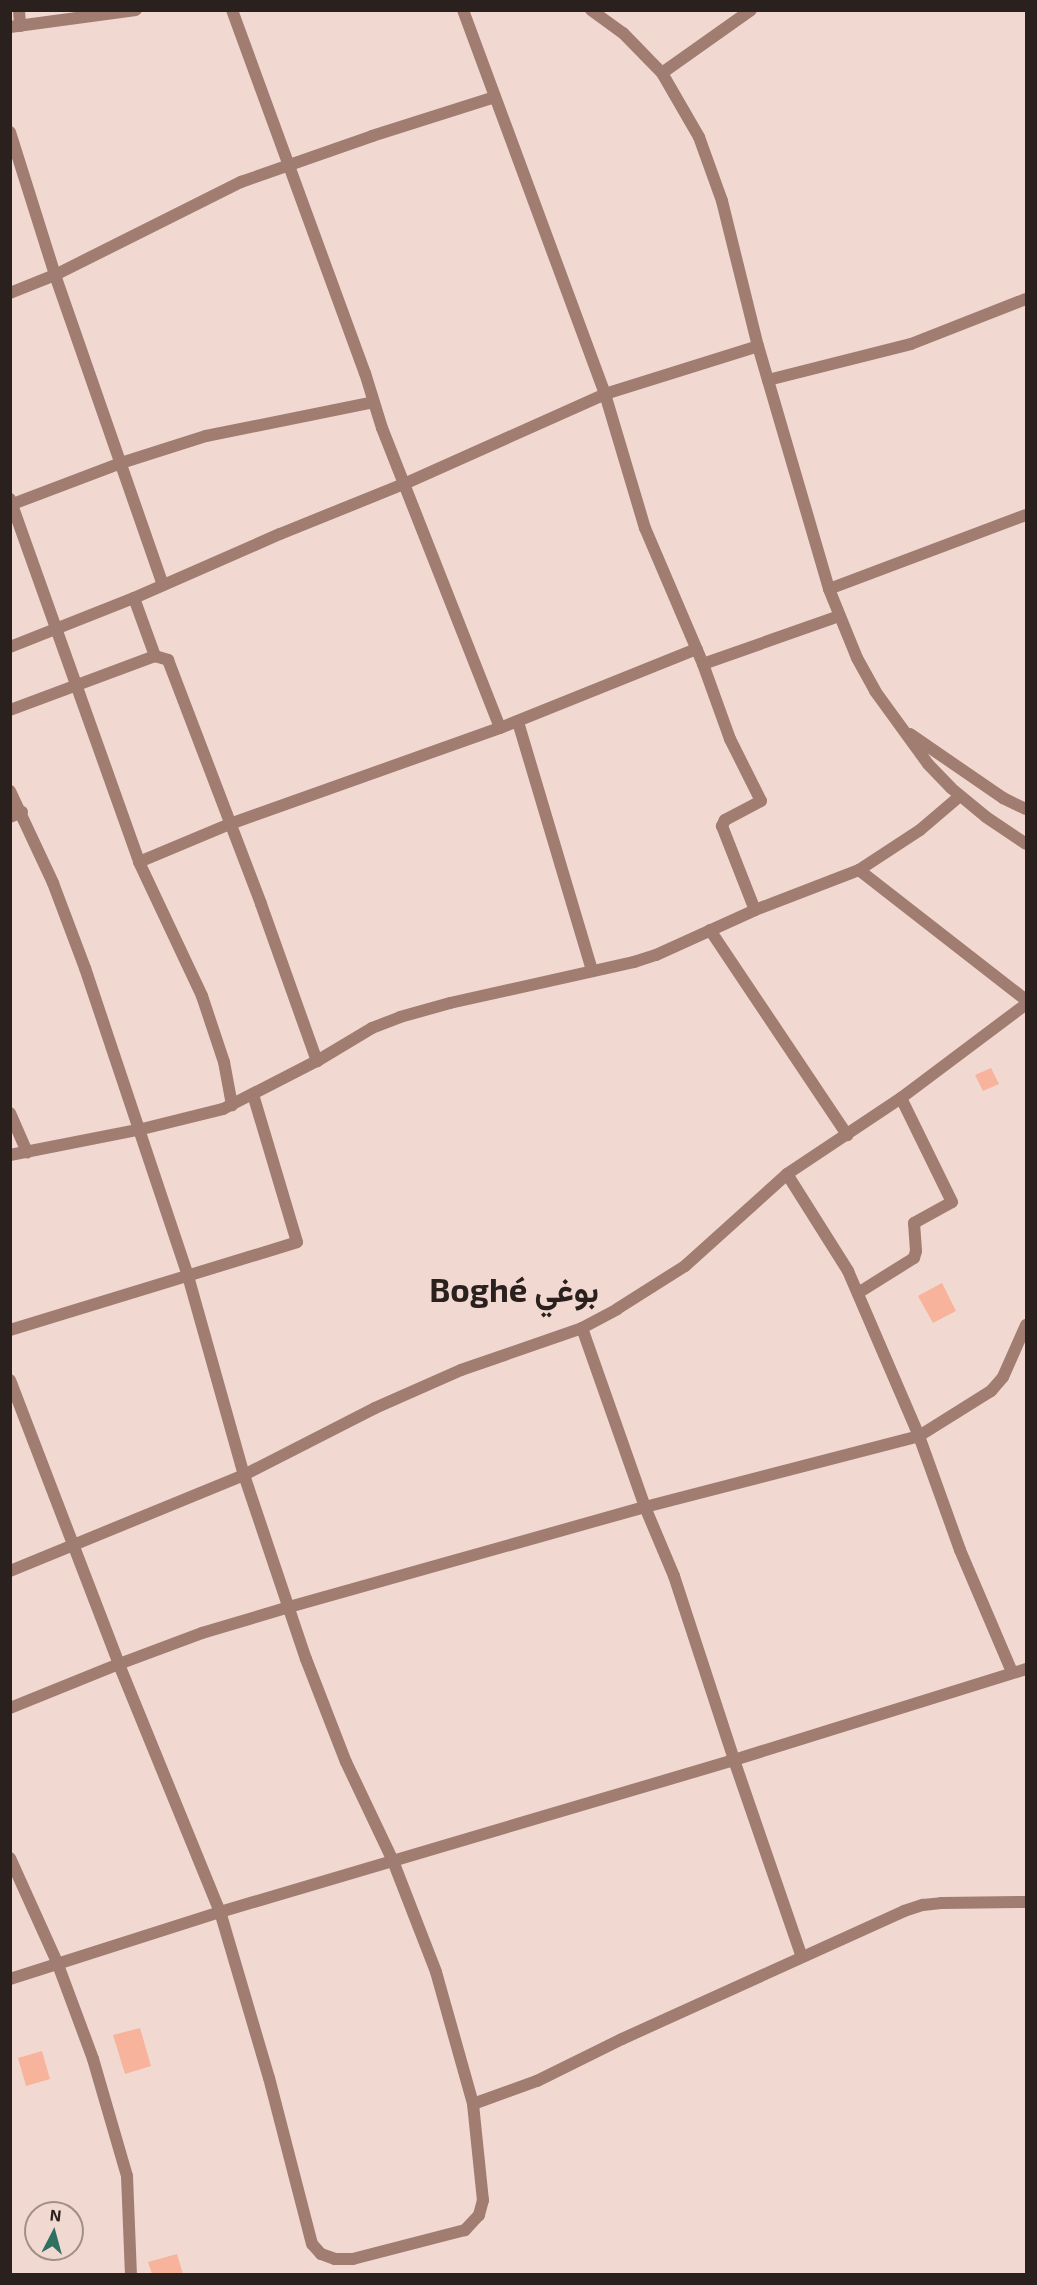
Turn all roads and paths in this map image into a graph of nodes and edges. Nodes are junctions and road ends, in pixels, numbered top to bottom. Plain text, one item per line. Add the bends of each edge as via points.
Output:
1 (19, 10) edge
2 (136, 10) edge
3 (232, 10) edge
4 (463, 10) edge
5 (591, 10) edge
6 (751, 10) edge
7 (15, 26) edge
8 (662, 73) junction
9 (495, 97) junction
10 (10, 132) edge
11 (288, 166) junction
12 (55, 275) junction
13 (10, 293) edge
14 (1026, 299) edge
15 (759, 346) junction
16 (768, 380) junction
17 (605, 394) junction
18 (374, 402) junction
19 (121, 464) junction
20 (404, 484) junction
21 (11, 503) edge
22 (1026, 514) edge
23 (163, 585) junction
24 (829, 589) junction
25 (134, 598) junction
26 (839, 616) junction
27 (55, 628) junction
28 (10, 647) edge
29 (696, 649) junction
30 (155, 656) junction
31 (703, 664) junction
32 (75, 685) junction
33 (10, 710) edge
34 (518, 722) junction
35 (500, 728) junction
36 (902, 728) junction
37 (10, 791) edge
38 (960, 796) junction
39 (1026, 809) edge
40 (16, 814) edge
41 (230, 824) junction
42 (1026, 844) edge
43 (139, 861) junction
44 (859, 870) junction
45 (756, 910) junction
46 (710, 930) junction
47 (592, 970) junction
48 (1026, 1002) edge
49 (317, 1061) junction
50 (253, 1094) junction
51 (901, 1098) junction
52 (232, 1105) junction
53 (10, 1113) edge
54 (138, 1130) junction
55 (847, 1135) junction
56 (27, 1152) junction
57 (10, 1155) edge
58 (787, 1174) junction
59 (188, 1276) junction
60 (858, 1293) junction
61 (1026, 1325) edge
62 (582, 1329) junction
63 (10, 1330) edge
64 (10, 1380) edge
65 (919, 1436) junction
66 (244, 1475) junction
67 (645, 1507) junction
68 (75, 1545) junction
69 (10, 1571) edge
70 (289, 1607) junction
71 (119, 1664) junction
72 (1026, 1668) edge
73 (1012, 1672) junction
74 (10, 1708) edge
75 (734, 1760) junction
76 (10, 1858) edge
77 (393, 1861) junction
78 (1026, 1902) edge
79 (220, 1912) junction
80 (802, 1957) junction
81 (57, 1962) junction
82 (10, 1979) edge
83 (473, 2104) junction
84 (131, 2274) edge

1 - 7 street
2 - 7 street
3 - 11 street
4 - 9 street
5 - 8 street via 623,33
6 - 8 street
8 - 15 street via 699,137 722,201
9 - 11 street
9 - 17 street
10 - 12 street
11 - 12 street via 206,198
11 - 18 street
12 - 13 street
12 - 19 street
14 - 16 street via 910,344
15 - 16 street
15 - 17 street
16 - 24 street
17 - 20 street
17 - 29 street via 645,528
18 - 19 street via 230,430
18 - 20 street
19 - 21 street
19 - 23 street
20 - 23 street
20 - 35 street
21 - 27 street
22 - 24 street
23 - 25 street
24 - 26 street
25 - 27 street
25 - 30 street
26 - 31 street
26 - 36 street via 861,667
27 - 28 street
27 - 32 street
29 - 31 street
29 - 34 street
30 - 32 street
30 - 41 street via 168,660
31 - 45 street via 730,739 761,801 725,820 722,826
32 - 33 street
32 - 43 street
34 - 35 street
34 - 47 street
35 - 41 street
36 - 38 street via 928,764
36 - 39 street via 1003,798
37 - 40 street
38 - 42 street
38 - 44 street via 921,830
40 - 54 street via 77,948
41 - 43 street
41 - 49 street
43 - 52 street via 202,996 224,1062
44 - 45 street
44 - 48 street
45 - 46 street
46 - 47 street via 634,962
46 - 55 street
47 - 49 street via 400,1017 372,1028
48 - 51 street
49 - 50 street
50 - 52 street
50 - 59 street via 297,1242
51 - 55 street
51 - 60 street via 952,1202 914,1223 914,1258
52 - 54 street
53 - 56 street
54 - 56 street
54 - 59 street
55 - 58 street
56 - 57 street
58 - 60 street via 849,1271
58 - 62 street via 685,1266
59 - 63 street
59 - 66 street
60 - 65 street
61 - 65 street via 1003,1377 991,1391
62 - 66 street via 460,1370
62 - 67 street
64 - 68 street
65 - 67 street
65 - 73 street via 960,1550
66 - 68 street
66 - 70 street
67 - 70 street
67 - 75 street via 674,1576
68 - 69 street
68 - 71 street
70 - 71 street via 202,1633
70 - 77 street via 346,1762
71 - 74 street
71 - 79 street
72 - 73 street
73 - 75 street
75 - 77 street
75 - 80 street
76 - 81 street
77 - 79 street
77 - 83 street via 436,1972
78 - 80 street via 922,1905
79 - 81 street
79 - 83 street via 312,2244 321,2254 353,2259 465,2230 475,2222 483,2200
80 - 83 street via 537,2080
81 - 82 street
81 - 84 street via 93,2059 127,2176

